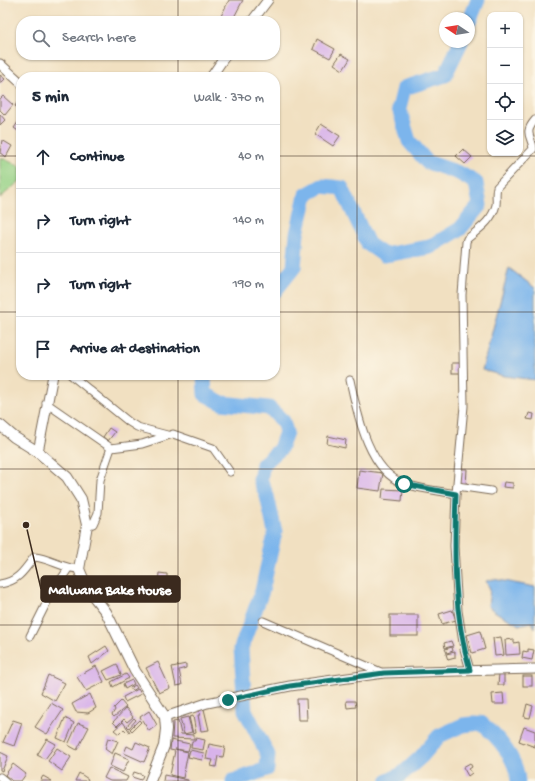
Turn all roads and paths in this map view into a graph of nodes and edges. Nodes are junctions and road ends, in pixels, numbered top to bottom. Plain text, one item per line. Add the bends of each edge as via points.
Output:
1 (268, 0) edge
2 (256, 16) edge
3 (223, 60) edge
4 (0, 64) edge
5 (214, 72) edge
6 (16, 78) edge
7 (535, 120) edge
8 (52, 380) edge
9 (77, 380) edge
10 (350, 380) dead end
11 (46, 403) junction
12 (0, 425) edge
13 (167, 435) junction
14 (111, 448) junction
15 (38, 452) junction
16 (230, 472) dead end
17 (457, 486) junction
18 (491, 491) dead end
19 (456, 494) junction
20 (87, 525) junction
21 (68, 569) junction
22 (80, 569) junction
23 (0, 584) edge
24 (263, 621) dead end
25 (30, 636) dead end
26 (535, 669) edge
27 (470, 670) junction
28 (384, 673) junction
29 (165, 717) junction
30 (0, 777) edge
31 (5, 781) edge
32 (150, 781) edge

1 - 2 street
3 - 5 street
4 - 6 street
7 - 17 street via 528,136 533,149 497,187 496,204 491,217 466,242 462,295 464,406
8 - 11 street
9 - 13 street via 137,427
10 - 19 street via 359,418 371,451 388,474 404,484
11 - 14 street
11 - 15 street
12 - 15 main road
13 - 14 street via 142,444
13 - 16 street via 173,434 213,448
14 - 20 street via 100,480 98,513 93,524
15 - 20 main road via 67,477 81,499
17 - 18 street
17 - 19 street
19 - 27 street via 454,546 458,612
20 - 22 main road
21 - 22 street
21 - 23 street via 34,557 20,576 11,583
21 - 25 street via 51,594
22 - 29 main road via 87,588 106,612 135,671
24 - 28 street
26 - 27 street
27 - 28 street
28 - 29 street via 290,686 207,703
29 - 32 main road via 164,746
30 - 31 street

